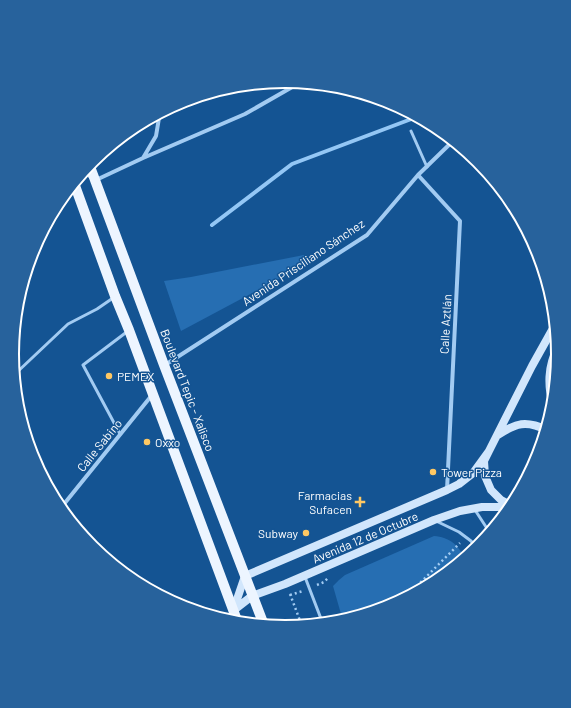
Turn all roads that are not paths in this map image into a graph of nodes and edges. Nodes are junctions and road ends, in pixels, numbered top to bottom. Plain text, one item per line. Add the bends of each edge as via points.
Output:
1 (290, 88) edge
2 (159, 120) edge
3 (410, 131) dead end
4 (450, 144) edge
5 (143, 158) junction
6 (427, 167) junction
7 (92, 171) edge
8 (88, 175) edge
9 (418, 175) junction
10 (95, 181) junction
11 (76, 189) edge
12 (115, 296) junction
13 (129, 330) junction
14 (551, 333) edge
15 (164, 365) junction
16 (551, 368) edge
17 (20, 369) edge
18 (550, 388) edge
19 (153, 394) junction
20 (536, 425) junction
21 (542, 426) edge
22 (542, 428) edge
23 (120, 434) junction
24 (497, 436) junction
25 (489, 451) junction
26 (447, 490) junction
27 (65, 503) edge
28 (506, 503) edge
29 (503, 507) edge
30 (474, 508) junction
31 (434, 520) junction
32 (487, 529) edge
33 (473, 543) edge
34 (245, 576) junction
35 (304, 576) junction
36 (252, 596) junction
37 (233, 615) edge
38 (235, 615) edge
39 (235, 615) edge
40 (321, 618) edge
41 (262, 619) edge

1 - 5 street via 245,114
2 - 5 street via 156,136
3 - 6 lane
4 - 6 street, Avenida Prisciliano Sánchez
5 - 10 street
6 - 9 street, Avenida Prisciliano Sánchez
7 - 10 main road, Boulevard Tepic - Xalisco
8 - 10 street
9 - 15 street, Avenida Prisciliano Sánchez via 367,235
9 - 26 street, Calle Aztlán via 460,221
10 - 15 main road, Boulevard Tepic - Xalisco
11 - 12 main road
12 - 13 main road
12 - 17 lane via 68,324
13 - 19 main road
13 - 23 lane via 83,365
14 - 24 main road, Avenida 12 de Octubre
15 - 34 main road, Boulevard Tepic - Xalisco
16 - 18 main road
19 - 23 street, Calle Sabino
19 - 37 main road
20 - 21 street
20 - 22 main road
20 - 24 main road via 522,424 508,428
23 - 27 street, Calle Sabino
24 - 25 main road, Avenida 12 de Octubre
25 - 26 main road, Avenida 12 de Octubre via 473,473
25 - 28 main road, Avenida 12 de Octubre via 484,461 485,476 491,490
26 - 34 main road, Avenida 12 de Octubre
29 - 30 main road, Avenida 12 de Octubre
30 - 31 main road, Avenida 12 de Octubre
30 - 32 lane
31 - 33 lane via 459,532
31 - 35 main road, Avenida 12 de Octubre
34 - 36 main road, Boulevard Tepic - Xalisco
34 - 38 main road
35 - 36 main road, Avenida 12 de Octubre
35 - 40 lane
36 - 39 main road, Avenida 12 de Octubre
36 - 41 main road, Boulevard Tepic - Xalisco

